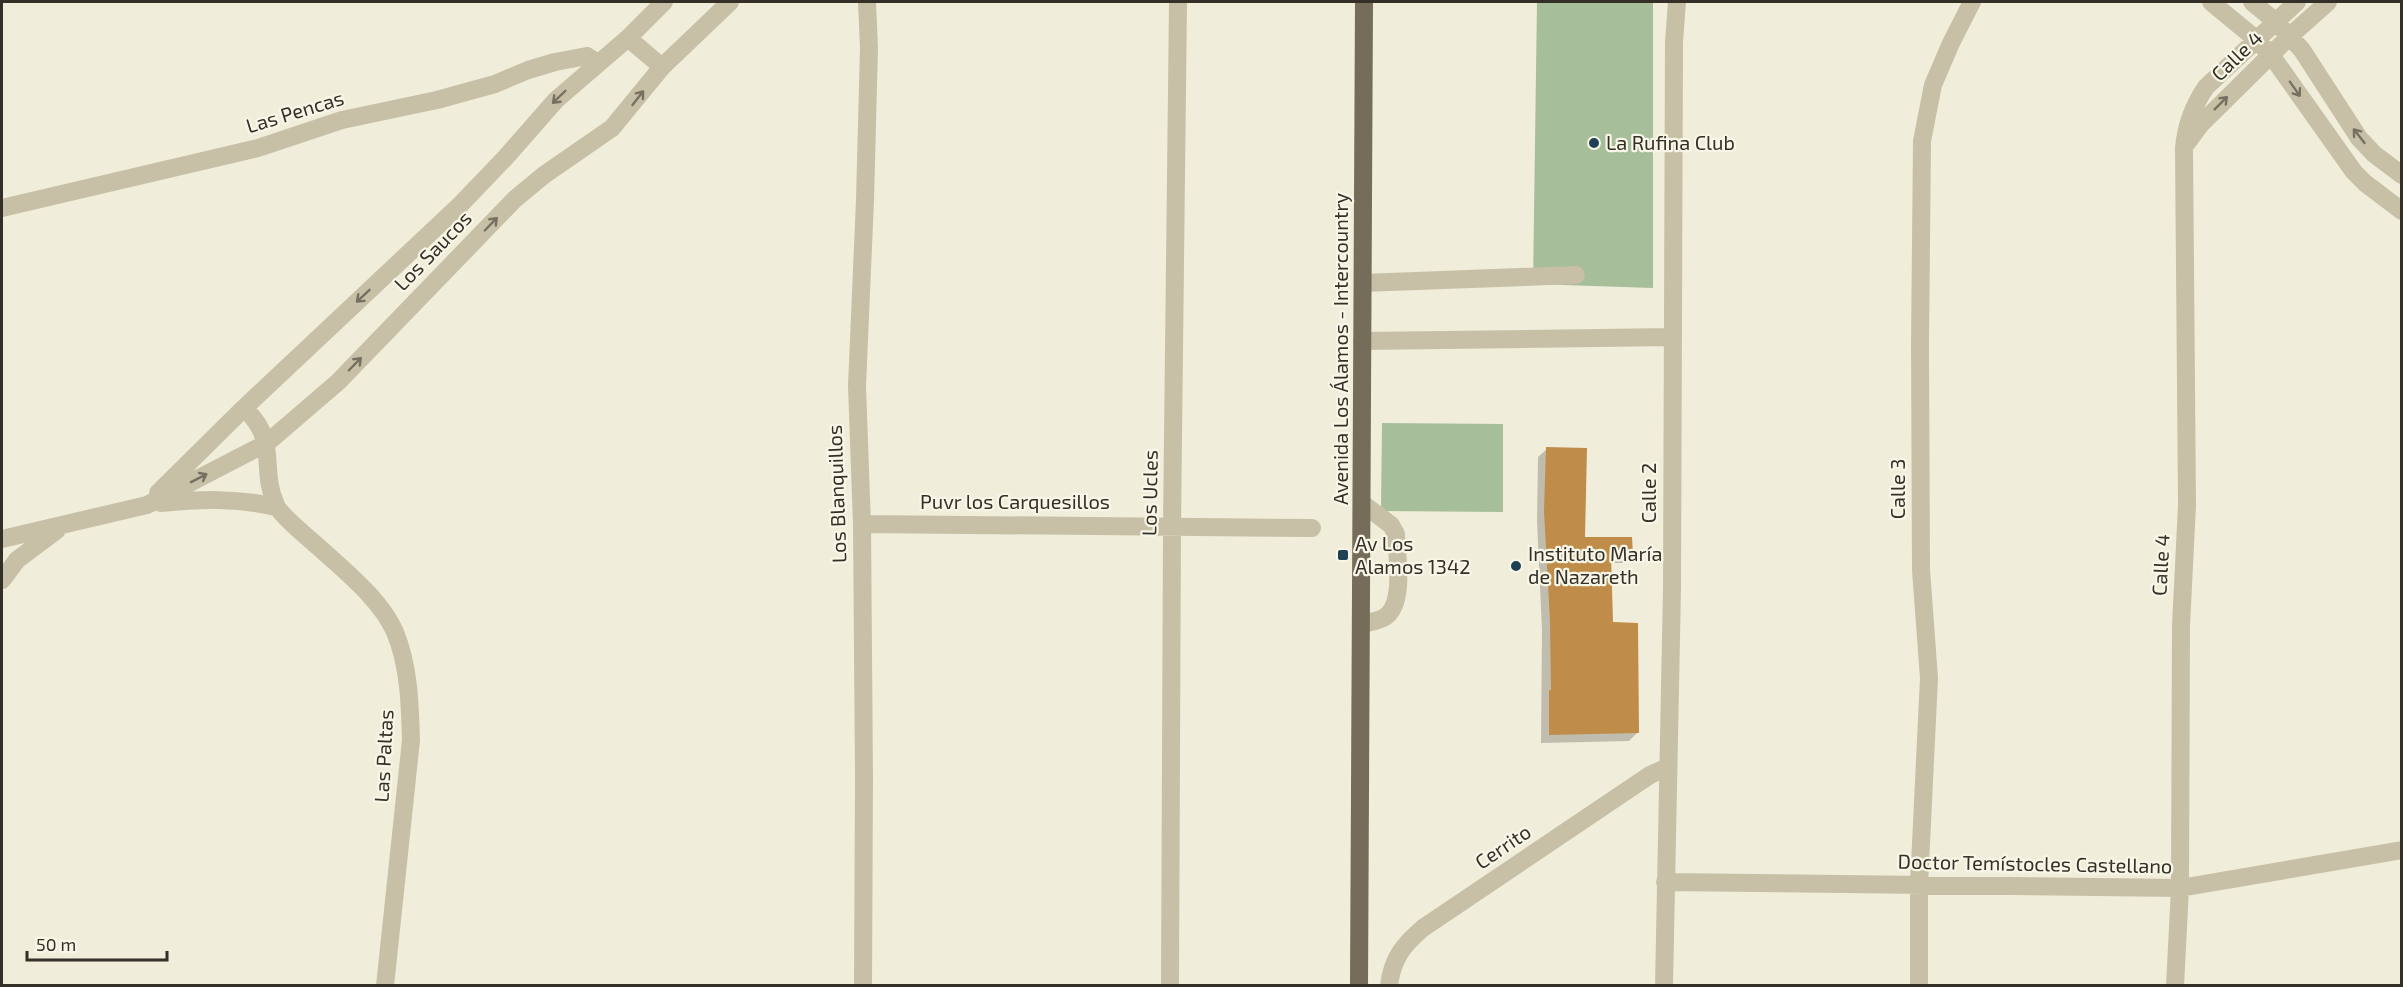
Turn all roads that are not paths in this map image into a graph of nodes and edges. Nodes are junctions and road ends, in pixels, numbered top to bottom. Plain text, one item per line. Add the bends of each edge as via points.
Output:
1 (664, 2) edge
2 (730, 2) edge
3 (867, 2) edge
4 (1178, 2) edge
5 (1364, 2) edge
6 (1677, 2) edge
7 (1972, 2) edge
8 (2211, 2) edge
9 (2252, 2) edge
10 (2297, 2) edge
11 (2328, 2) edge
12 (2275, 21) junction
13 (2290, 36) junction
14 (628, 38) junction
15 (2257, 40) junction
16 (2271, 55) junction
17 (598, 63) junction
18 (662, 67) junction
19 (2184, 148) junction
20 (2402, 175) edge
21 (2, 208) edge
22 (2402, 211) edge
23 (1576, 275) dead end
24 (1363, 283) junction
25 (1672, 337) junction
26 (1362, 341) junction
27 (244, 408) junction
28 (267, 443) junction
29 (1363, 504) junction
30 (147, 505) junction
31 (276, 507) junction
32 (66, 524) junction
33 (862, 524) junction
34 (1172, 525) junction
35 (1312, 528) dead end
36 (2, 539) edge
37 (2, 580) edge
38 (1362, 624) junction
39 (1668, 767) junction
40 (2402, 850) edge
41 (1665, 882) junction
42 (1919, 885) junction
43 (2180, 888) junction
44 (386, 986) edge
45 (863, 986) edge
46 (1170, 986) edge
47 (1359, 986) edge
48 (1389, 986) edge
49 (1664, 986) edge
50 (1919, 986) edge
51 (2175, 986) edge

1 - 14 street, Los Saucos
2 - 18 street, Los Saucos
3 - 33 street, Los Blanquillos via 869,48 857,387
4 - 34 street, Los Ucles
5 - 24 main road, Avenida Los Álamos - Intercountry
6 - 25 street, Calle 2
7 - 42 street, Calle 3 via 1933,85 1922,141 1921,570 1929,678
8 - 15 street
9 - 12 street
10 - 12 street, Calle 4
11 - 13 street, Calle 4
12 - 13 street
12 - 15 street, Calle 4
13 - 16 street, Calle 4
20 -> 13 street via 2359,138
14 - 17 street, Los Saucos
14 - 18 street
15 - 16 street
15 - 19 street, Calle 4 via 2202,93 2190,115
19 -> 16 street, Calle 4 via 2200,124
16 -> 22 street via 2349,166
17 - 21 street, Las Pencas via 587,56 555,62 495,84 342,120 258,148
17 -> 27 street, Los Saucos via 556,100 461,204
28 -> 18 street, Los Saucos via 338,382 528,187 612,128
19 - 43 street, Calle 4 via 2187,505 2181,626
23 - 24 street
24 - 26 main road, Avenida Los Álamos - Intercountry
25 - 26 street
25 - 39 street, Calle 2
26 - 29 main road, Avenida Los Álamos - Intercountry
27 - 28 street via 260,425
27 - 30 street, Los Saucos
30 -> 28 street, Los Saucos
28 - 31 street
29 - 38 main road, Avenida Los Álamos - Intercountry
29 - 38 street via 1391,525 1396,534 1397,599 1383,619
30 - 31 street, Las Paltas via 222,499
30 - 32 street, Los Saucos
31 - 44 street, Las Paltas via 364,589 394,630 405,665 411,740
32 - 36 street, Los Saucos
32 - 37 street via 16,560
33 - 34 street, Puvr los Carquesillos
33 - 45 street, Los Blanquillos
34 - 35 street, Puvr los Carquesillos
34 - 46 street, Los Ucles
38 - 47 main road, Avenida Los Álamos - Intercountry
39 - 41 street, Calle 2
39 - 48 street, Cerrito via 1650,775 1423,928 1398,952
40 - 43 street, Doctor Temístocles Castellano
41 - 42 street, Doctor Temístocles Castellano
41 - 49 street, Calle 2
42 - 43 street, Doctor Temístocles Castellano
42 - 50 street, Calle 3
43 - 51 street, Calle 4

